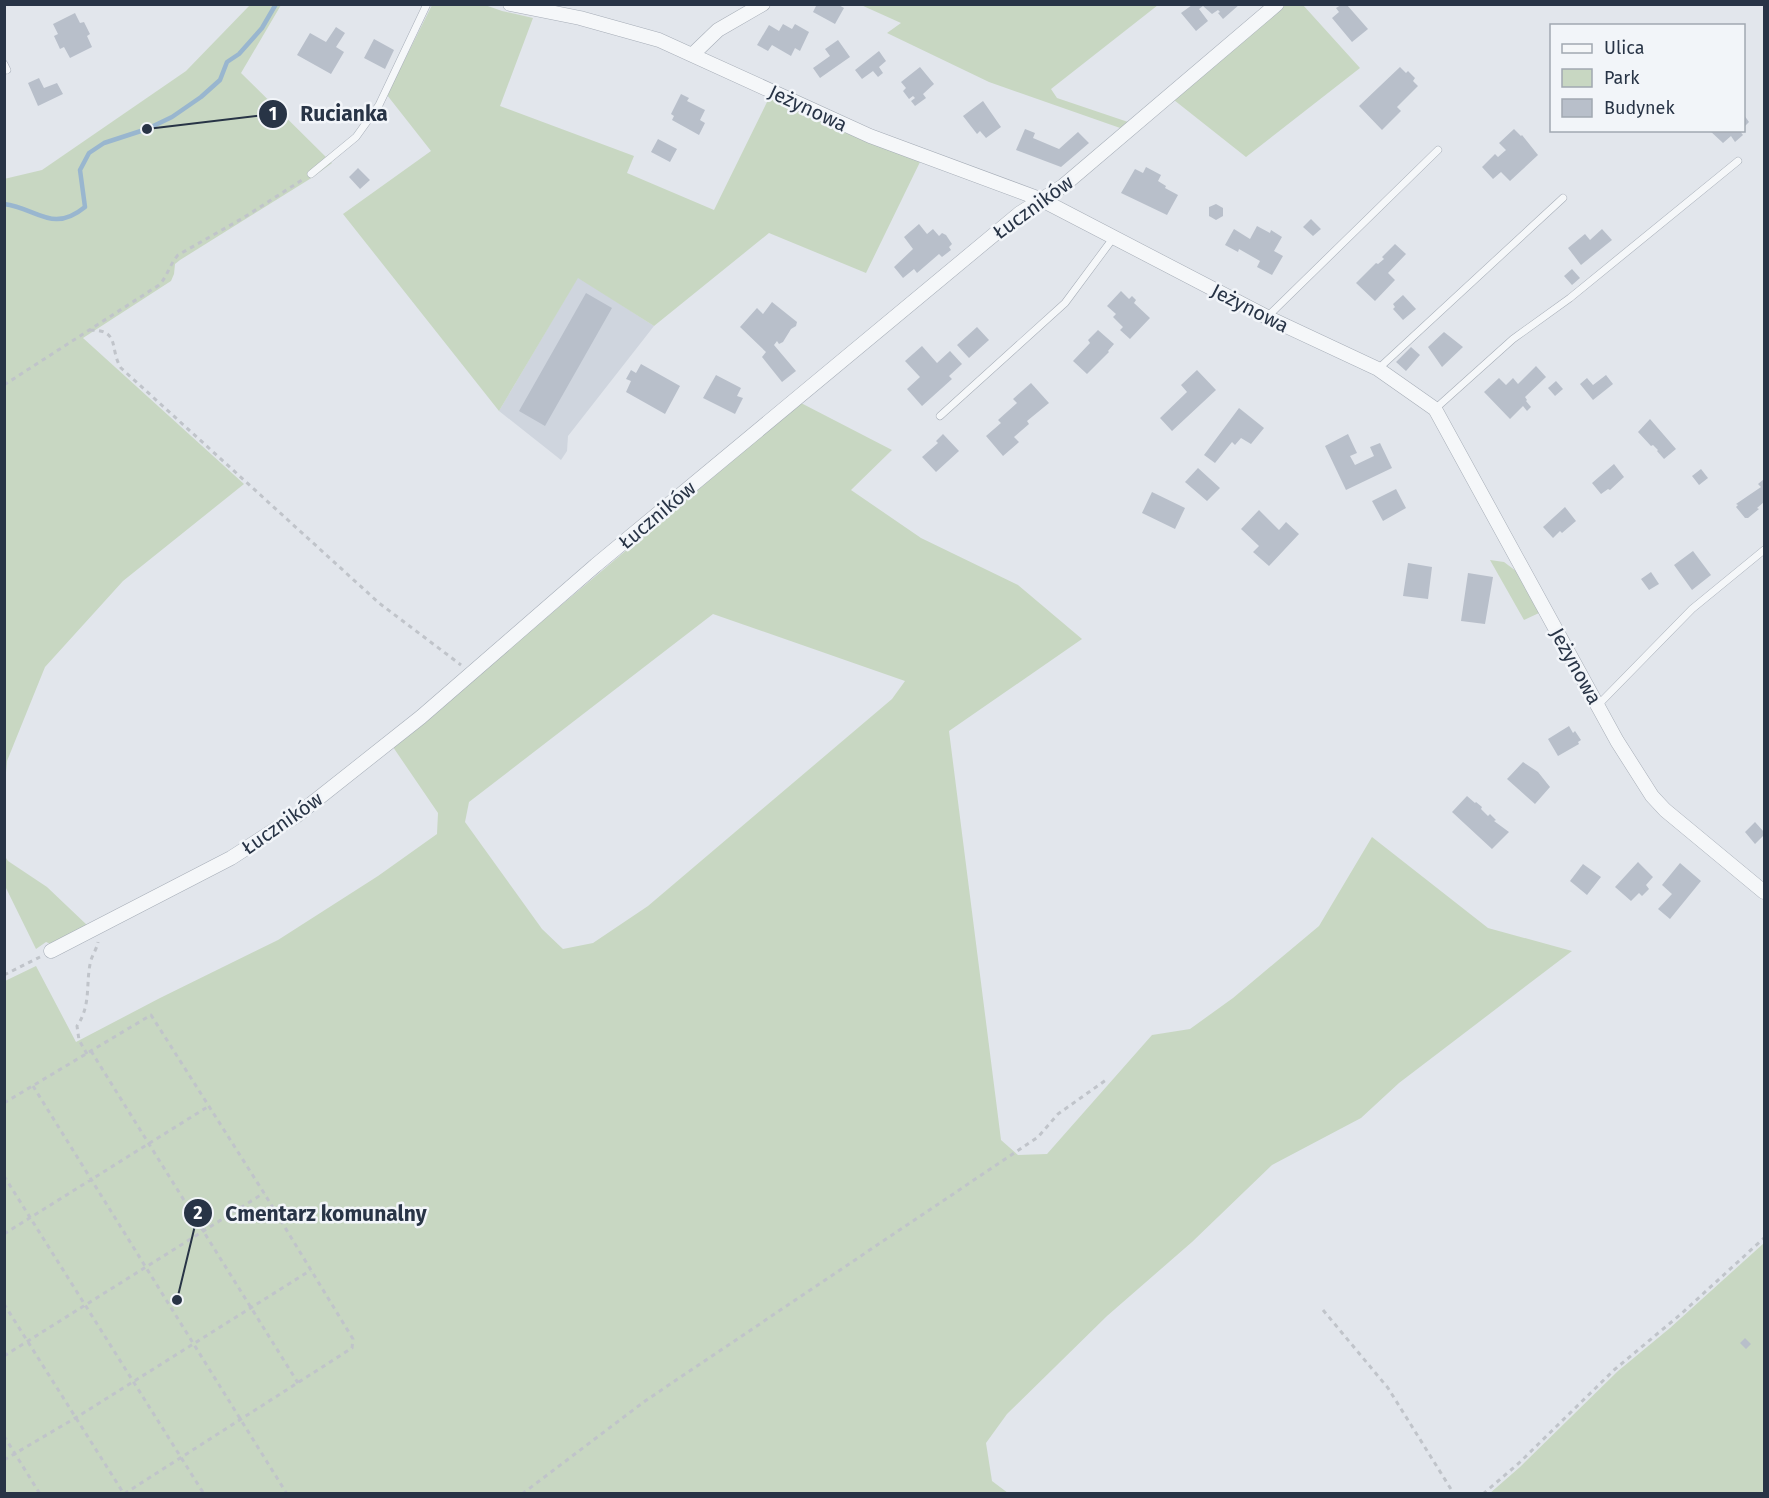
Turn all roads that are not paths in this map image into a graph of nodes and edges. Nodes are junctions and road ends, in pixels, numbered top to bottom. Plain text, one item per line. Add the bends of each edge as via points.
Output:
1 (427, 4) edge
2 (510, 4) edge
3 (763, 4) edge
4 (1277, 4) edge
5 (692, 54) junction
6 (1438, 150) dead end
7 (1738, 161) dead end
8 (311, 174) road end
9 (1563, 198) dead end
10 (1040, 199) junction
11 (1114, 237) junction
12 (1267, 317) junction
13 (1378, 369) junction
14 (1435, 409) junction
15 (940, 416) dead end
16 (1764, 550) edge
17 (1597, 706) junction
18 (1764, 892) edge
19 (51, 951) road end

1 - 8 lane via 369,121 356,137
2 - 5 street, Jeżynowa via 621,28
3 - 5 street via 718,30
4 - 10 street, Łuczników via 1063,186
5 - 10 street, Jeżynowa via 870,136
6 - 12 lane
7 - 14 lane via 1514,339
9 - 13 lane
10 - 11 street, Jeżynowa
10 - 19 street, Łuczników via 596,565 421,717 296,816 231,858
11 - 12 street, Jeżynowa
11 - 15 lane via 1065,303
12 - 13 street, Jeżynowa
13 - 14 street, Jeżynowa
14 - 17 street, Jeżynowa
16 - 17 lane via 1692,609
17 - 18 street, Jeżynowa via 1652,796

